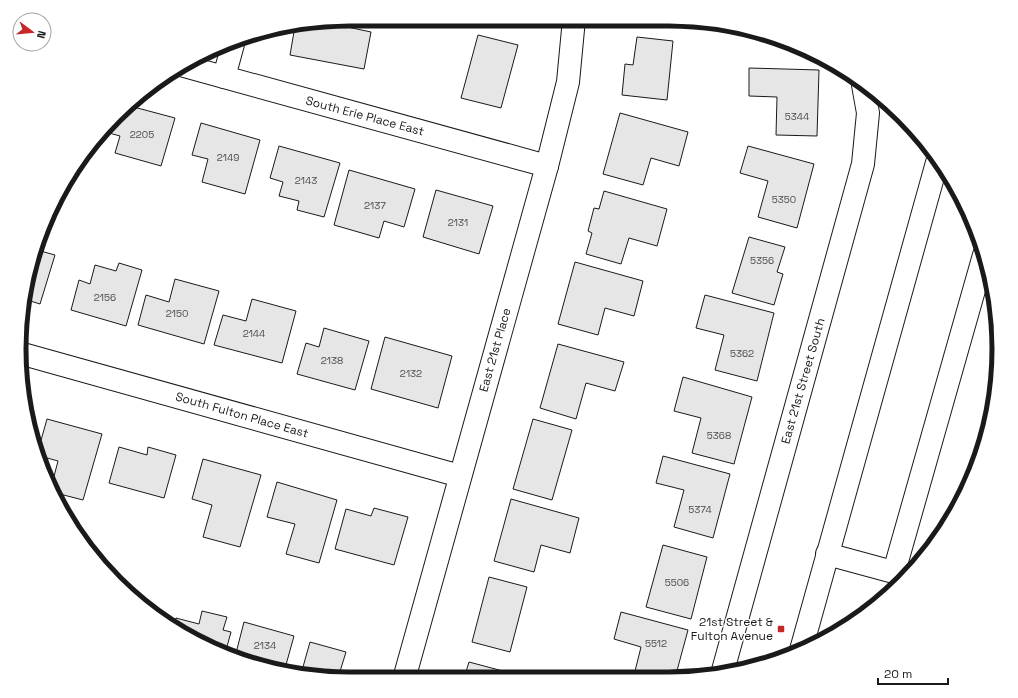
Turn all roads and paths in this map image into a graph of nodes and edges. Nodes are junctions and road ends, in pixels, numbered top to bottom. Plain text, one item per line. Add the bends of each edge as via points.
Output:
1 (573, 26) edge
2 (232, 48) edge
3 (190, 68) edge
4 (224, 77) junction
5 (864, 92) edge
6 (546, 166) junction
7 (936, 167) edge
8 (981, 266) edge
9 (26, 355) edge
10 (460, 476) junction
11 (827, 554) junction
12 (901, 573) edge
13 (901, 574) edge
14 (803, 643) edge
15 (724, 667) edge
16 (406, 672) edge

1 - 6 street, East 21st Place via 568,82
2 - 4 street
3 - 4 street, South Erie Place East
4 - 6 street, South Erie Place East
5 - 15 street, East 21st Street South via 868,113 864,164
6 - 10 street, East 21st Place
7 - 11 street
8 - 12 street
9 - 10 street, South Fulton Place East
10 - 16 street, East 21st Place
11 - 13 street
11 - 14 street

